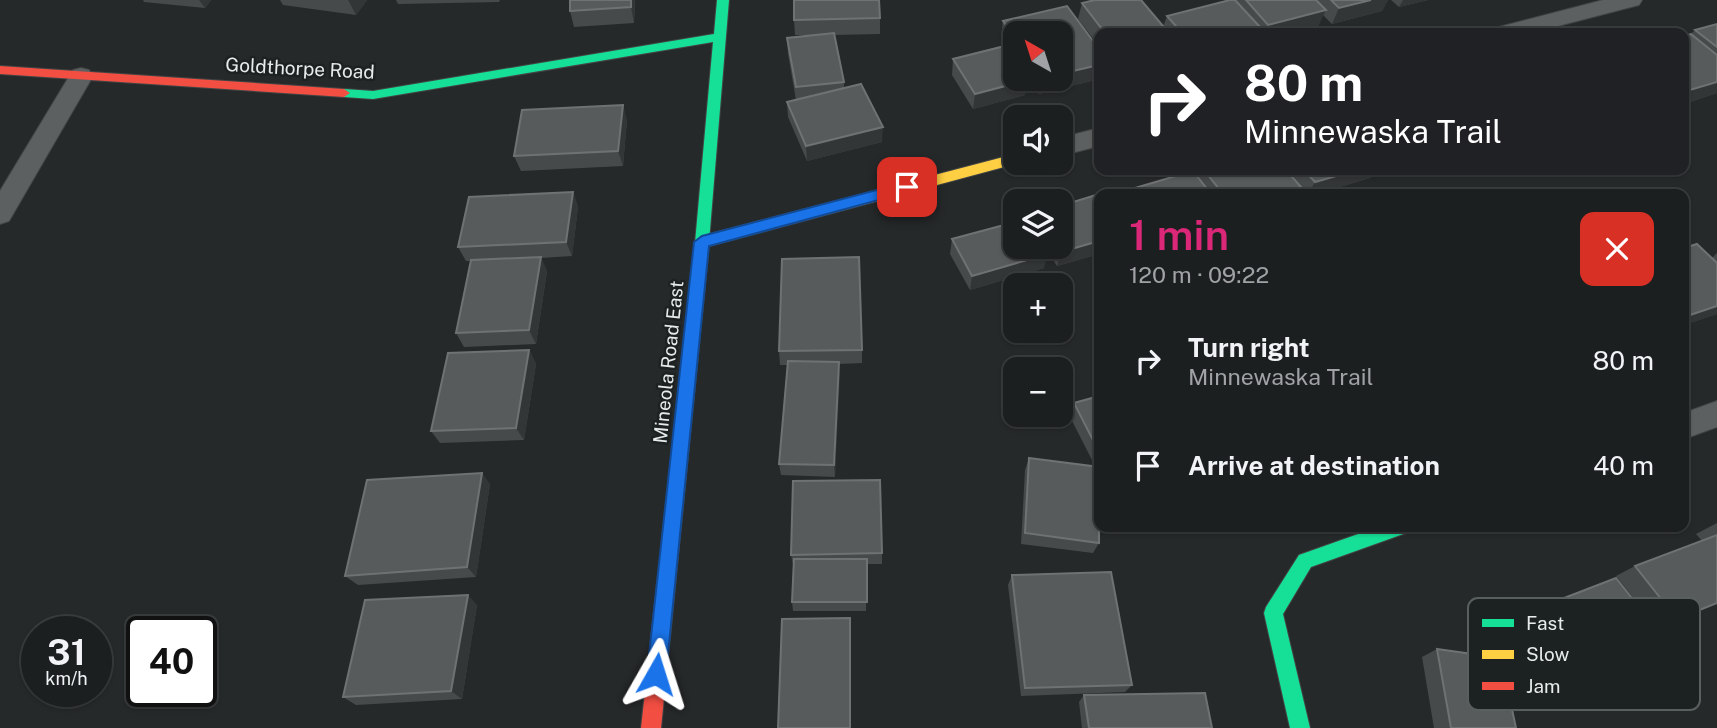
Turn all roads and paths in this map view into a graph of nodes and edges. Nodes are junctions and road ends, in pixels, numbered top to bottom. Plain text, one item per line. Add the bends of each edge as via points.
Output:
1 (723, 0) edge
2 (1632, 0) edge
3 (1523, 28) edge
4 (719, 37) junction
5 (0, 70) edge
6 (81, 76) junction
7 (1094, 138) edge
8 (1073, 144) edge
9 (1003, 162) edge
10 (0, 214) edge
11 (702, 242) junction
12 (1717, 414) edge
13 (1689, 424) edge
14 (1386, 532) edge
15 (651, 728) edge
16 (1300, 728) edge

1 - 4 street, Mineola Road East
2 - 3 street
4 - 6 street, Goldthorpe Road via 373,95
4 - 11 street, Mineola Road East
5 - 6 street, Goldthorpe Road
6 - 10 street
7 - 8 street
9 - 11 street
11 - 15 street, Mineola Road East
12 - 13 street
14 - 16 street via 1305,561 1273,612

